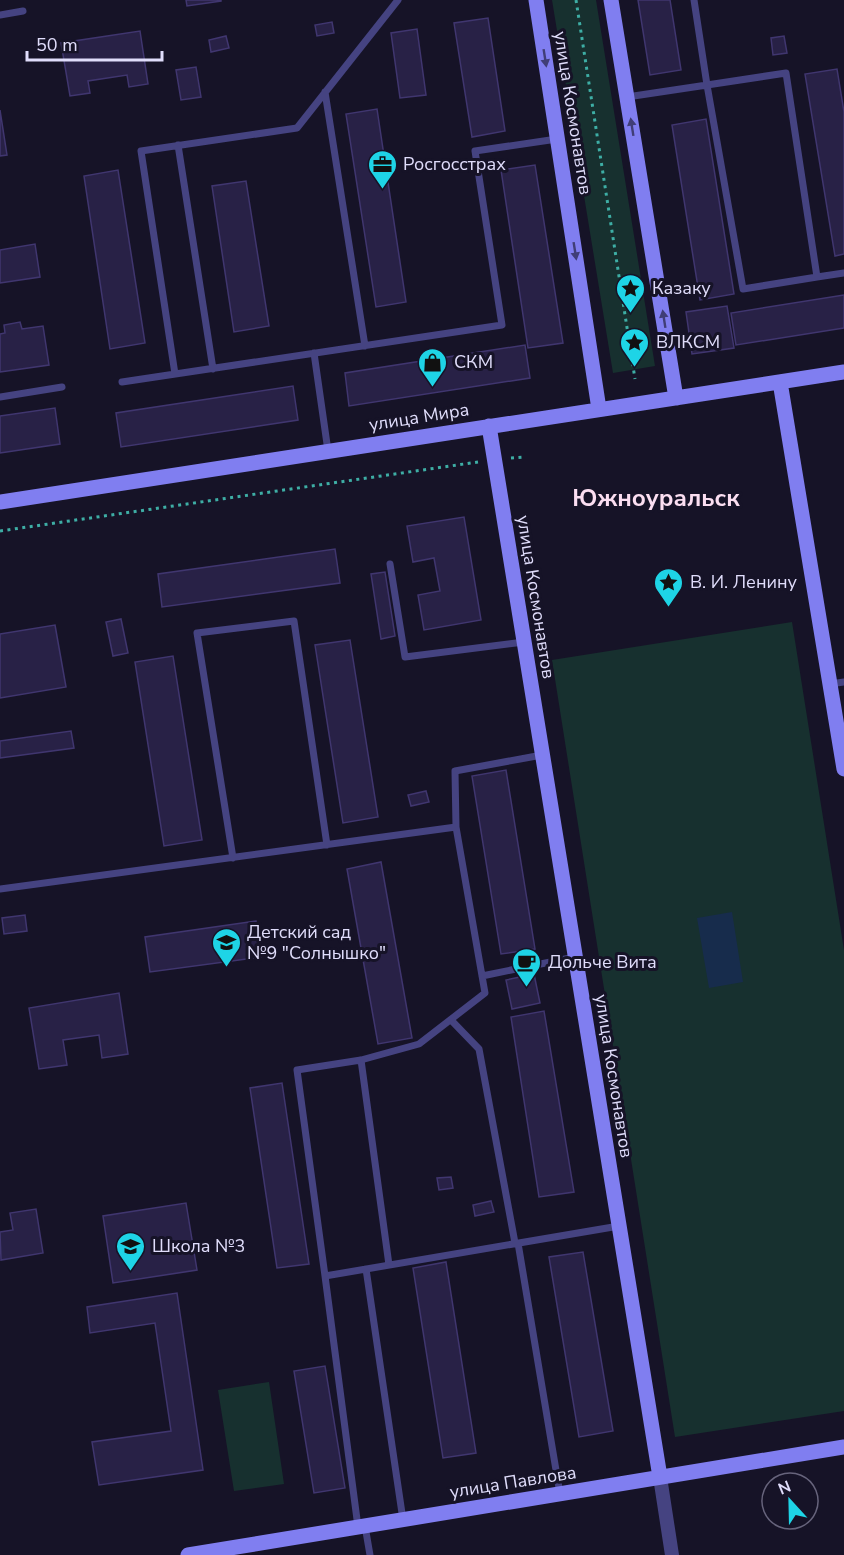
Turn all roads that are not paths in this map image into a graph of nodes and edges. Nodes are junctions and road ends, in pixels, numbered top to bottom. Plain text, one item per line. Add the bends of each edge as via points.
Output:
1 (398, 0) edge
2 (536, 0) edge
3 (611, 0) edge
4 (694, 0) edge
5 (23, 11) dead end
6 (0, 15) edge
7 (707, 85) junction
8 (325, 92) junction
9 (627, 97) junction
10 (557, 139) junction
11 (178, 145) junction
12 (844, 273) edge
13 (817, 277) junction
14 (365, 346) junction
15 (314, 353) junction
16 (213, 369) junction
17 (844, 372) edge
18 (175, 374) junction
19 (122, 382) dead end
20 (780, 382) junction
21 (62, 387) dead end
22 (0, 398) edge
23 (676, 398) junction
24 (599, 409) junction
25 (489, 426) junction
26 (328, 451) junction
27 (0, 502) edge
28 (390, 564) dead end
29 (524, 642) junction
30 (837, 683) edge
31 (542, 755) junction
32 (844, 769) edge
33 (456, 827) junction
34 (327, 845) junction
35 (233, 858) junction
36 (0, 889) edge
37 (575, 957) junction
38 (482, 976) junction
39 (450, 1020) junction
40 (361, 1060) junction
41 (619, 1226) junction
42 (517, 1243) junction
43 (389, 1265) junction
44 (366, 1269) junction
45 (325, 1276) junction
46 (844, 1447) edge
47 (660, 1478) junction
48 (560, 1494) junction
49 (403, 1520) junction
50 (362, 1527) junction
51 (188, 1555) edge
52 (370, 1555) edge
53 (672, 1555) edge

1 - 8 lane
2 -> 10 street, улица Космонавтов
3 - 9 street
4 - 7 lane
5 - 6 lane
7 - 9 lane
7 - 13 lane via 743,289
7 - 13 lane via 786,73
8 - 11 lane via 297,128
8 - 14 lane
23 -> 9 street
10 - 14 lane via 475,151 502,325
10 -> 24 street, улица Космонавтов
11 - 16 lane
11 - 18 lane via 141,150
12 - 13 lane
14 - 15 lane
15 - 16 lane
15 - 26 lane
16 - 18 lane
17 - 20 street, улица Мира
18 - 19 lane
20 - 23 street, улица Мира
20 - 30 street
21 - 22 lane
23 - 24 street, улица Мира
24 - 25 street, улица Мира
25 - 26 street, улица Мира
25 - 29 street, улица Космонавтов
26 - 27 street, улица Мира
28 - 29 lane via 405,657
29 - 31 street, улица Космонавтов
30 - 32 street
31 - 33 lane via 455,771
31 - 37 street, улица Космонавтов
33 - 34 lane
33 - 38 lane
34 - 35 lane
34 - 35 lane via 294,621 197,633
35 - 36 lane
37 - 38 lane
37 - 41 street, улица Космонавтов
38 - 39 lane via 485,993
39 - 40 lane via 419,1044
39 - 42 lane via 479,1049
40 - 43 lane
40 - 45 lane via 297,1070
41 - 42 lane
41 - 47 street, улица Космонавтов
42 - 43 lane
42 - 48 lane
43 - 44 lane
44 - 45 lane
44 - 49 lane
45 - 50 lane
46 - 47 street, улица Павлова
47 - 48 street, улица Павлова
47 - 53 street, улица Космонавтов
48 - 49 street, улица Павлова
49 - 50 street, улица Павлова
50 - 51 street, улица Павлова
50 - 52 lane

